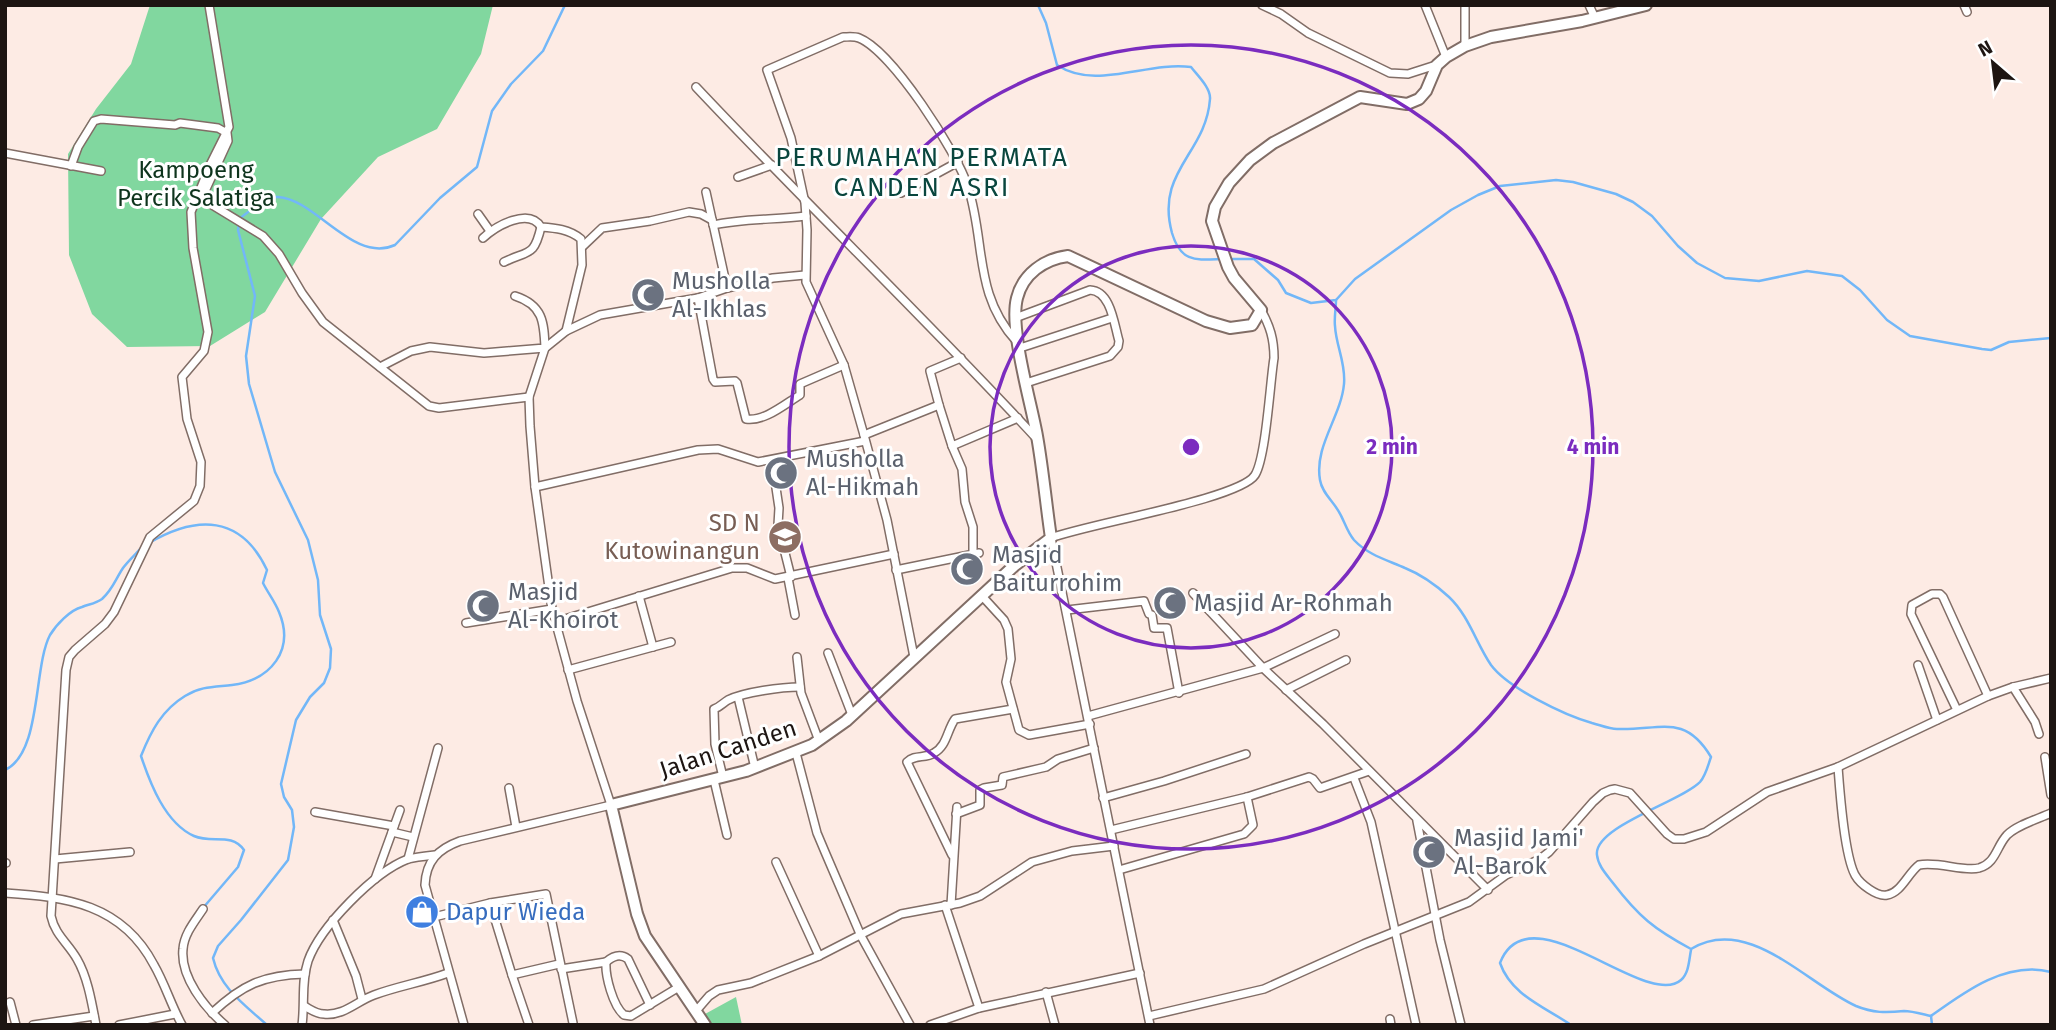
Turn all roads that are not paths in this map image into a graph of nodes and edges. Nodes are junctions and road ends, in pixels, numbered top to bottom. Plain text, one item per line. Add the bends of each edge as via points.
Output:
1 (209, 5) edge
2 (1262, 5) edge
3 (1425, 5) edge
4 (1465, 5) edge
5 (1589, 5) edge
6 (1646, 5) edge
7 (1595, 18) junction
8 (1465, 46) junction
9 (1446, 57) junction
10 (1437, 65) junction
11 (696, 87) dead end
12 (227, 133) junction
13 (5, 153) edge
14 (958, 162) junction
15 (772, 165) junction
16 (71, 166) junction
17 (101, 171) dead end
18 (738, 177) dead end
19 (706, 192) dead end
20 (901, 192) dead end
21 (805, 203) junction
22 (478, 214) dead end
23 (806, 216) junction
24 (713, 222) junction
25 (541, 227) junction
26 (491, 231) junction
27 (483, 238) dead end
28 (582, 247) junction
29 (505, 262) dead end
30 (805, 275) junction
31 (727, 288) junction
32 (515, 296) dead end
33 (698, 298) junction
34 (1261, 310) junction
35 (1015, 318) junction
36 (1112, 318) junction
37 (566, 331) junction
38 (1020, 347) junction
39 (545, 348) junction
40 (961, 358) junction
41 (844, 365) junction
42 (380, 367) junction
43 (1027, 383) junction
44 (529, 397) junction
45 (939, 405) junction
46 (1018, 418) junction
47 (865, 438) junction
48 (1037, 439) junction
49 (952, 446) junction
50 (772, 461) junction
51 (535, 487) junction
52 (1051, 538) junction
53 (894, 554) junction
54 (896, 569) junction
55 (789, 578) junction
56 (1194, 593) dead end
57 (639, 596) junction
58 (982, 596) junction
59 (552, 608) junction
60 (1067, 610) junction
61 (795, 615) dead end
62 (555, 622) junction
63 (467, 623) dead end
64 (1335, 634) dead end
65 (671, 642) dead end
66 (653, 647) junction
67 (828, 653) dead end
68 (797, 657) dead end
69 (914, 657) junction
70 (1346, 660) dead end
71 (1917, 665) dead end
72 (1263, 668) junction
73 (568, 670) junction
74 (2051, 678) edge
75 (800, 687) junction
76 (2013, 687) junction
77 (1286, 690) junction
78 (1179, 693) junction
79 (1988, 696) junction
80 (738, 697) junction
81 (1013, 709) junction
82 (1957, 710) junction
83 (852, 715) junction
84 (1089, 720) junction
85 (1937, 720) junction
86 (2039, 734) dead end
87 (820, 741) junction
88 (438, 748) dead end
89 (1094, 748) junction
90 (796, 753) junction
91 (1246, 754) dead end
92 (2045, 757) dead end
93 (1838, 766) junction
94 (755, 768) junction
95 (1369, 771) junction
96 (719, 778) junction
97 (1354, 778) junction
98 (509, 788) dead end
99 (2051, 795) edge
100 (1247, 797) junction
101 (1103, 798) junction
102 (611, 805) junction
103 (400, 810) dead end
104 (315, 812) dead end
105 (2051, 813) edge
106 (1417, 820) junction
107 (516, 827) junction
108 (393, 829) junction
109 (1111, 830) junction
110 (727, 835) dead end
111 (413, 837) junction
112 (1114, 846) junction
113 (130, 852) dead end
114 (435, 855) junction
115 (952, 855) junction
116 (55, 859) junction
117 (408, 859) junction
118 (776, 862) dead end
119 (1119, 870) junction
120 (375, 880) junction
121 (1489, 890) junction
122 (5, 892) edge
123 (52, 896) junction
124 (490, 903) junction
125 (948, 905) junction
126 (203, 909) dead end
127 (1435, 915) junction
128 (434, 917) junction
129 (332, 920) junction
130 (1396, 931) junction
131 (861, 936) junction
132 (819, 956) junction
133 (606, 962) junction
134 (560, 966) junction
135 (448, 973) junction
136 (1140, 973) junction
137 (305, 975) junction
138 (512, 975) junction
139 (679, 987) junction
140 (1046, 992) junction
141 (362, 999) junction
142 (10, 1002) dead end
143 (650, 1004) junction
144 (304, 1006) junction
145 (979, 1008) junction
146 (696, 1011) junction
147 (212, 1013) junction
148 (176, 1014) junction
149 (94, 1016) junction
150 (1149, 1016) junction
151 (147, 1023) edge
152 (573, 1024) edge
153 (16, 1025) edge
154 (33, 1025) edge
155 (96, 1025) edge
156 (120, 1025) edge
157 (182, 1025) edge
158 (225, 1025) edge
159 (302, 1025) edge
160 (464, 1025) edge
161 (529, 1025) edge
162 (705, 1025) edge
163 (910, 1025) edge
164 (930, 1025) edge
165 (1055, 1025) edge
166 (1150, 1025) edge
167 (1416, 1025) edge
168 (1461, 1025) edge

1 - 12 street
2 - 10 street via 1390,73 1408,74
3 - 9 street
4 - 8 street
5 - 7 street
6 - 7 street
7 - 8 street
8 - 9 street
9 - 10 street
10 - 34 street via 1419,99 1407,104 1360,97 1284,137 1250,160 1229,183 1215,207 1216,237 1234,278
11 - 15 street
12 - 16 street via 180,123 101,119 93,121
12 - 42 street via 228,141 204,200 263,236 323,322
12 - 116 street via 191,212 208,332 204,351 182,377 188,424 200,454 200,486 194,501 148,540 114,612 75,650 68,663
13 - 16 street
14 - 20 street
14 - 21 street via 906,82 873,47 860,38 843,37 767,70 791,138
14 - 38 street via 975,214 984,284 999,319
15 - 18 street
15 - 21 street
16 - 17 street
19 - 24 street
21 - 23 street
21 - 40 street
22 - 26 street
23 - 24 street
23 - 30 street
24 - 28 street via 689,212 602,228
24 - 31 street
25 - 26 street via 526,218
25 - 28 street via 575,234
25 - 29 street via 533,250
26 - 27 street
28 - 37 street
30 - 31 street
30 - 41 street
31 - 33 street
32 - 39 street via 538,310
33 - 37 street via 600,315
33 - 41 street via 713,379 737,383 746,419 779,408 800,395 800,384
34 - 35 street via 1252,326 1230,328 1068,256 1053,258 1026,278 1017,296
34 - 52 street via 1274,342 1274,358 1261,458 1252,479 1194,502
35 - 36 street via 1090,290 1105,297
35 - 38 street
36 - 38 street
36 - 43 street via 1119,341 1116,352
37 - 39 street
38 - 43 street
39 - 42 street via 484,353 430,347
39 - 44 street
40 - 45 street via 930,371
40 - 46 street
41 - 47 street
42 - 44 street via 429,406
43 - 48 street
44 - 51 street
45 - 47 street
45 - 49 street
46 - 48 street
46 - 49 street
47 - 50 street
47 - 53 street
48 - 52 street
49 - 54 street via 962,469 976,554
50 - 51 street via 751,462 712,449
50 - 55 street
51 - 59 street
52 - 58 street, Jalan Canden
52 - 60 street
53 - 54 street
53 - 55 street
54 - 69 street
55 - 57 street via 766,577 740,567
55 - 61 street
56 - 72 street
57 - 62 street
57 - 66 street
58 - 69 street, Jalan Canden
58 - 81 street via 1008,629 1011,659 1006,682
59 - 62 street
59 - 63 street
60 - 78 street via 1143,601 1154,628 1167,628
60 - 84 street
62 - 73 street
64 - 72 street
65 - 66 street
66 - 73 street
67 - 83 street
68 - 75 street
69 - 83 street, Jalan Canden
70 - 77 street
71 - 85 street
72 - 77 street
72 - 78 street
73 - 102 street
74 - 76 street
75 - 80 street
75 - 87 street
76 - 79 street
76 - 86 street
77 - 95 street
78 - 84 street
79 - 82 street
79 - 82 street via 1943,597 1931,594 1916,601 1910,610
80 - 94 street
80 - 96 street via 715,709
81 - 84 street via 1018,728 1027,735
81 - 115 street via 955,719 943,745 907,762
82 - 85 street
83 - 87 street, Jalan Canden
84 - 89 street
85 - 93 street
87 - 90 street, Jalan Canden
88 - 111 street
89 - 101 street
89 - 115 street via 1046,767 1003,777 1002,785 980,790 980,805 956,811
90 - 94 street, Jalan Canden
90 - 131 street via 817,833
91 - 101 street
92 - 99 street
93 - 105 street via 1856,876 1876,893 1895,891 1919,865 1985,865 2008,834
93 - 121 street via 1767,792 1723,824 1694,837 1674,839 1630,793 1615,789 1603,793 1549,852 1506,875
94 - 96 street, Jalan Canden
95 - 97 street
95 - 106 street
96 - 102 street, Jalan Canden
96 - 110 street
97 - 100 street via 1320,788 1309,777
97 - 130 street via 1371,822
98 - 107 street
100 - 109 street
100 - 119 street via 1253,825 1244,834
101 - 109 street
102 - 107 street, Jalan Canden
102 - 139 street via 645,936
103 - 108 street
104 - 108 street
106 - 121 street
106 - 127 street
107 - 114 street, Jalan Canden via 460,841
108 - 111 street
108 - 120 street
109 - 112 street
111 - 117 street
112 - 119 street
112 - 125 street via 1032,862 988,892
113 - 116 street
114 - 117 street, Jalan Canden
114 - 128 street via 425,885
115 - 125 street
116 - 123 street
117 - 120 street
118 - 132 street
119 - 136 street
120 - 129 street
121 - 127 street
122 - 123 street
123 - 148 street via 103,911 128,932 153,962
123 - 149 street via 53,925 77,959
124 - 128 street
124 - 134 street via 546,894
124 - 138 street
125 - 131 street via 901,914
125 - 145 street
126 - 147 street via 185,940 183,957 196,992
127 - 130 street
127 - 168 street
128 - 135 street
129 - 137 street via 314,947
129 - 141 street
130 - 150 street via 1264,989
130 - 167 street
131 - 132 street
131 - 163 street
132 - 146 street via 751,983 718,990
133 - 134 street
133 - 143 street via 617,956 628,958
133 - 143 street via 620,1013 631,1016
134 - 138 street
134 - 152 street
135 - 141 street
135 - 160 street
136 - 140 street
136 - 150 street
137 - 144 street
137 - 147 street via 259,980 231,995
138 - 161 street
139 - 143 street
139 - 146 street
140 - 145 street
140 - 165 street
141 - 144 street via 355,1007 331,1014
142 - 153 street
144 - 159 street
145 - 164 street
146 - 162 street
147 - 158 street
148 - 151 street
148 - 157 street
149 - 154 street
149 - 155 street
150 - 166 street
151 - 156 street

